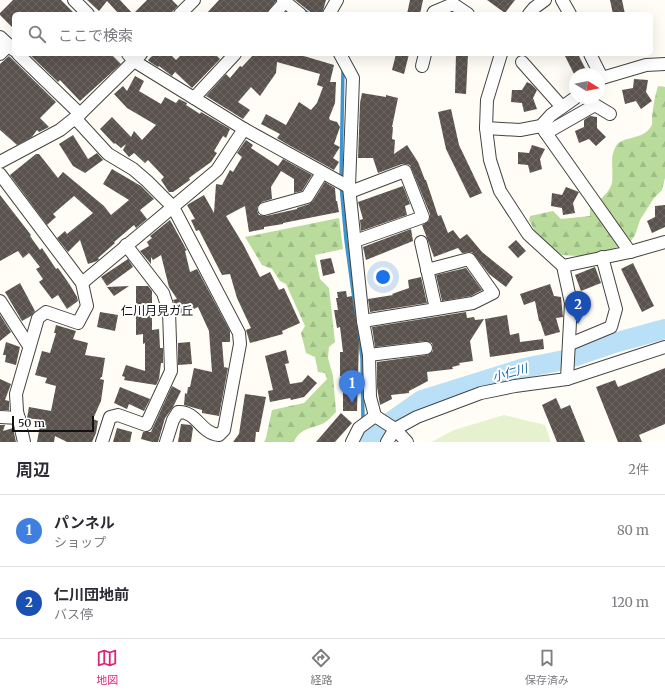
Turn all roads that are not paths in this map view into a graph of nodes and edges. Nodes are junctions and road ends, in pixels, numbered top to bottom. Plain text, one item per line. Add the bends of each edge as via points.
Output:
1 (74, 0) edge
2 (337, 0) edge
3 (545, 0) edge
4 (562, 0) edge
5 (284, 1) edge
6 (189, 2) edge
7 (455, 2) edge
8 (86, 12) edge
9 (182, 12) edge
10 (276, 12) edge
11 (298, 12) edge
12 (330, 12) edge
13 (434, 12) edge
14 (466, 12) edge
15 (531, 12) edge
16 (569, 12) edge
17 (0, 37) edge
18 (12, 48) edge
19 (0, 54) edge
20 (20, 56) edge
21 (134, 56) edge
22 (233, 56) edge
23 (341, 56) edge
24 (500, 56) edge
25 (591, 56) edge
26 (522, 62) dead end
27 (665, 64) edge
28 (596, 68) edge
29 (605, 78) edge
30 (194, 98) junction
31 (569, 102) edge
32 (562, 106) junction
33 (610, 114) dead end
34 (78, 116) junction
35 (486, 128) junction
36 (244, 129) junction
37 (544, 129) junction
38 (0, 162) edge
39 (322, 172) junction
40 (0, 174) edge
41 (349, 189) junction
42 (172, 207) junction
43 (264, 208) dead end
44 (355, 242) junction
45 (421, 242) dead end
46 (665, 242) edge
47 (126, 245) junction
48 (630, 252) junction
49 (602, 257) junction
50 (562, 266) junction
51 (427, 270) junction
52 (82, 283) junction
53 (0, 301) edge
54 (436, 309) junction
55 (363, 321) junction
56 (29, 346) junction
57 (665, 347) edge
58 (426, 348) dead end
59 (569, 349) junction
60 (369, 355) junction
61 (567, 375) junction
62 (0, 417) edge
63 (19, 418) junction
64 (375, 418) junction
65 (394, 428) junction
66 (24, 442) edge
67 (102, 442) edge
68 (166, 442) edge
69 (352, 442) edge
70 (387, 442) edge
71 (407, 442) edge

1 - 8 street
2 - 12 street
3 - 15 street
4 - 16 street
5 - 10 street
5 - 11 street
6 - 9 street
7 - 13 street
7 - 14 street
17 - 18 street
18 - 19 street
20 - 34 street
21 - 30 street
21 - 34 street
22 - 30 street
23 - 41 street via 352,78
24 - 35 street via 487,100
25 - 28 street
26 - 32 street
27 - 29 street via 646,65
30 - 36 street
31 - 32 street
32 - 37 street via 551,115
33 - 37 street via 595,105
34 - 38 street via 60,130
34 - 42 street via 108,154 148,181
35 - 37 street
35 - 50 street via 490,160 500,191 528,234
36 - 39 street
36 - 42 street via 217,170
37 - 48 street
39 - 41 street
39 - 43 street via 307,197
40 - 52 street
41 - 44 street
41 - 44 street via 405,171 423,216
42 - 47 street
42 - 68 street via 239,333 240,344 224,430 219,435 213,434 204,429 192,415 178,412
44 - 55 street
45 - 51 street
46 - 48 street
47 - 52 street
47 - 67 street via 163,293 169,311 171,371 146,425 118,415 110,417
48 - 49 street
49 - 50 street
49 - 59 street via 616,309 611,327
50 - 59 street via 571,304
51 - 54 street
51 - 54 street via 469,259 493,293 473,303
52 - 56 street via 87,306 78,323 46,312 38,318
53 - 56 street
54 - 55 street
55 - 60 street
56 - 63 street via 16,394
57 - 61 street
58 - 60 street
59 - 61 street
60 - 64 street via 370,397
61 - 65 street via 481,393
62 - 63 street
63 - 66 street
64 - 65 street
64 - 69 street via 359,428
65 - 70 street
65 - 71 street

